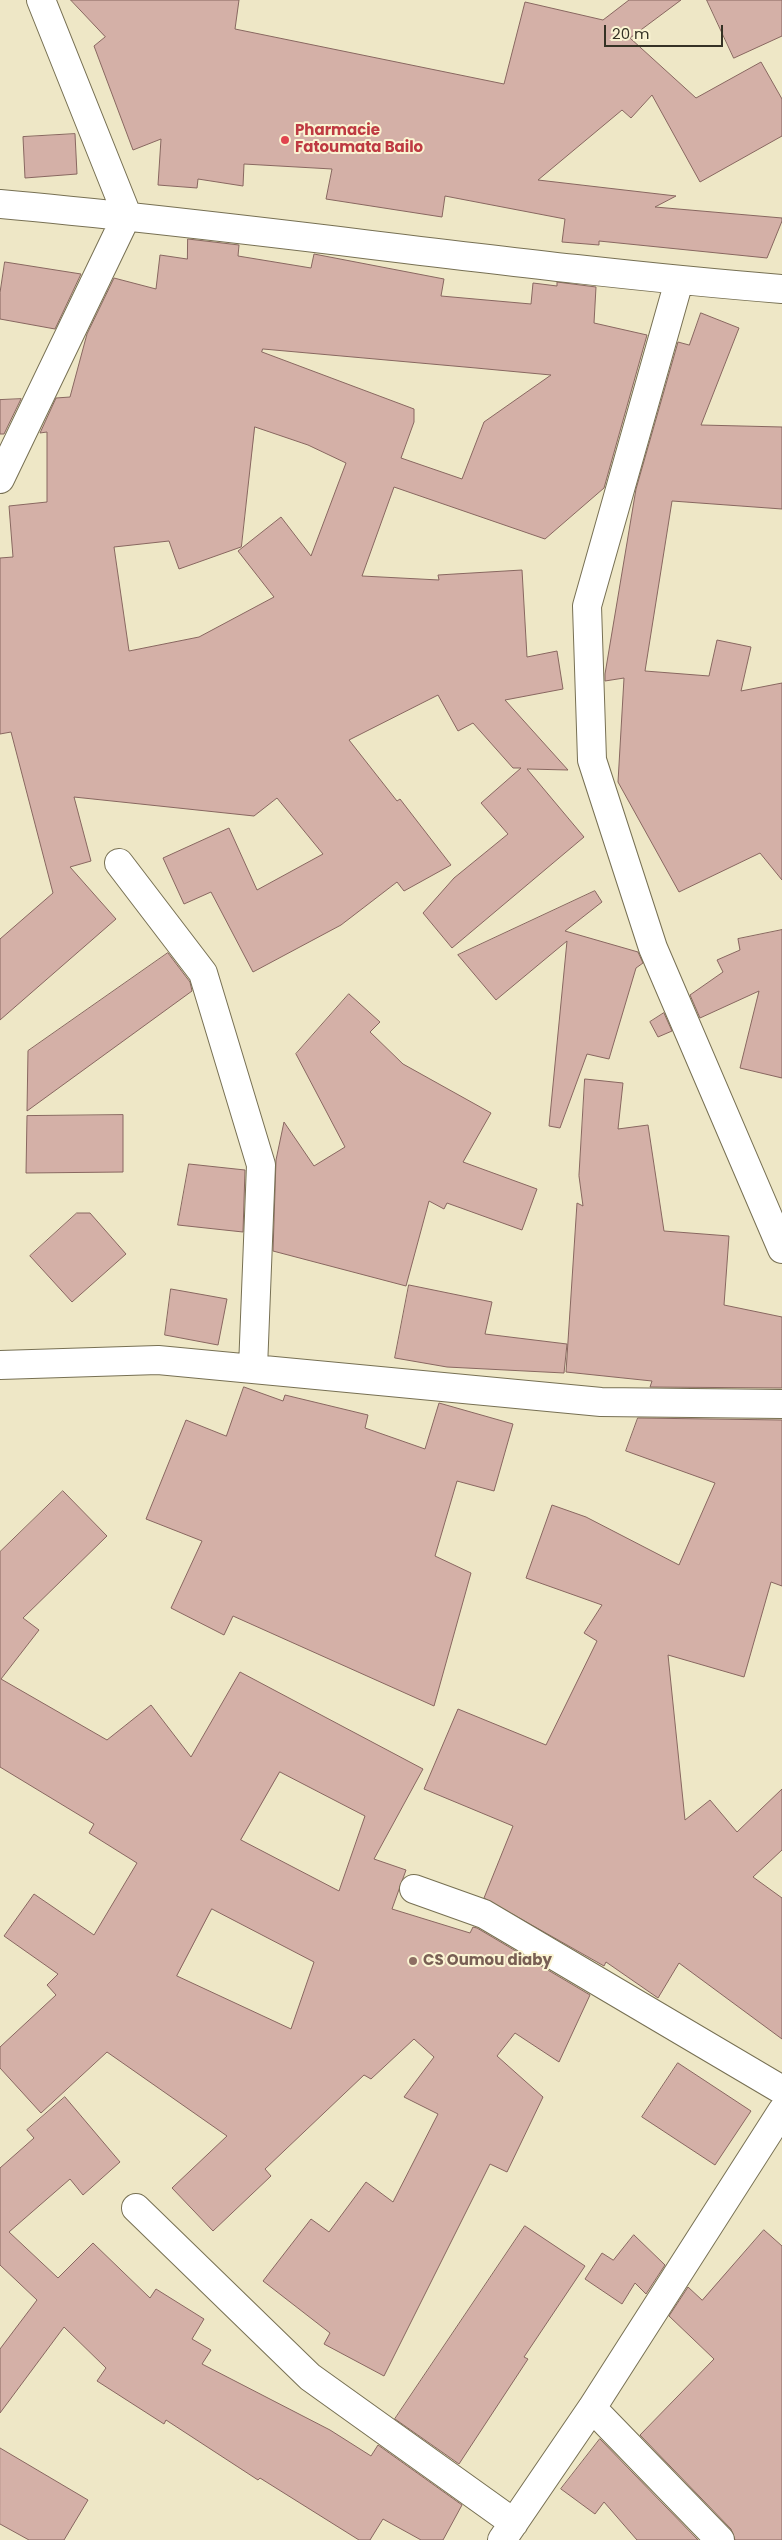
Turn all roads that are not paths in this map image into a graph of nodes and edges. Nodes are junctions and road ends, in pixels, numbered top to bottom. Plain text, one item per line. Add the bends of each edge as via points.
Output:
1 (41, 0) edge
2 (0, 204) edge
3 (127, 215) junction
4 (679, 281) junction
5 (782, 289) edge
6 (0, 479) edge
7 (118, 863) dead end
8 (782, 1250) edge
9 (0, 1365) edge
10 (253, 1368) junction
11 (782, 1404) edge
12 (414, 1889) dead end
13 (782, 2090) edge
14 (782, 2111) edge
15 (136, 2208) dead end
16 (592, 2408) junction
17 (508, 2531) edge
18 (720, 2540) edge

1 - 3 street
2 - 3 street
3 - 4 street
3 - 6 street
4 - 5 street
4 - 8 street via 587,606 592,760 653,948
7 - 10 street via 203,973 261,1165
9 - 10 street via 158,1360
10 - 11 street via 601,1402
12 - 13 street via 484,1914
14 - 16 street
15 - 17 street via 310,2377
16 - 17 street
16 - 18 street

